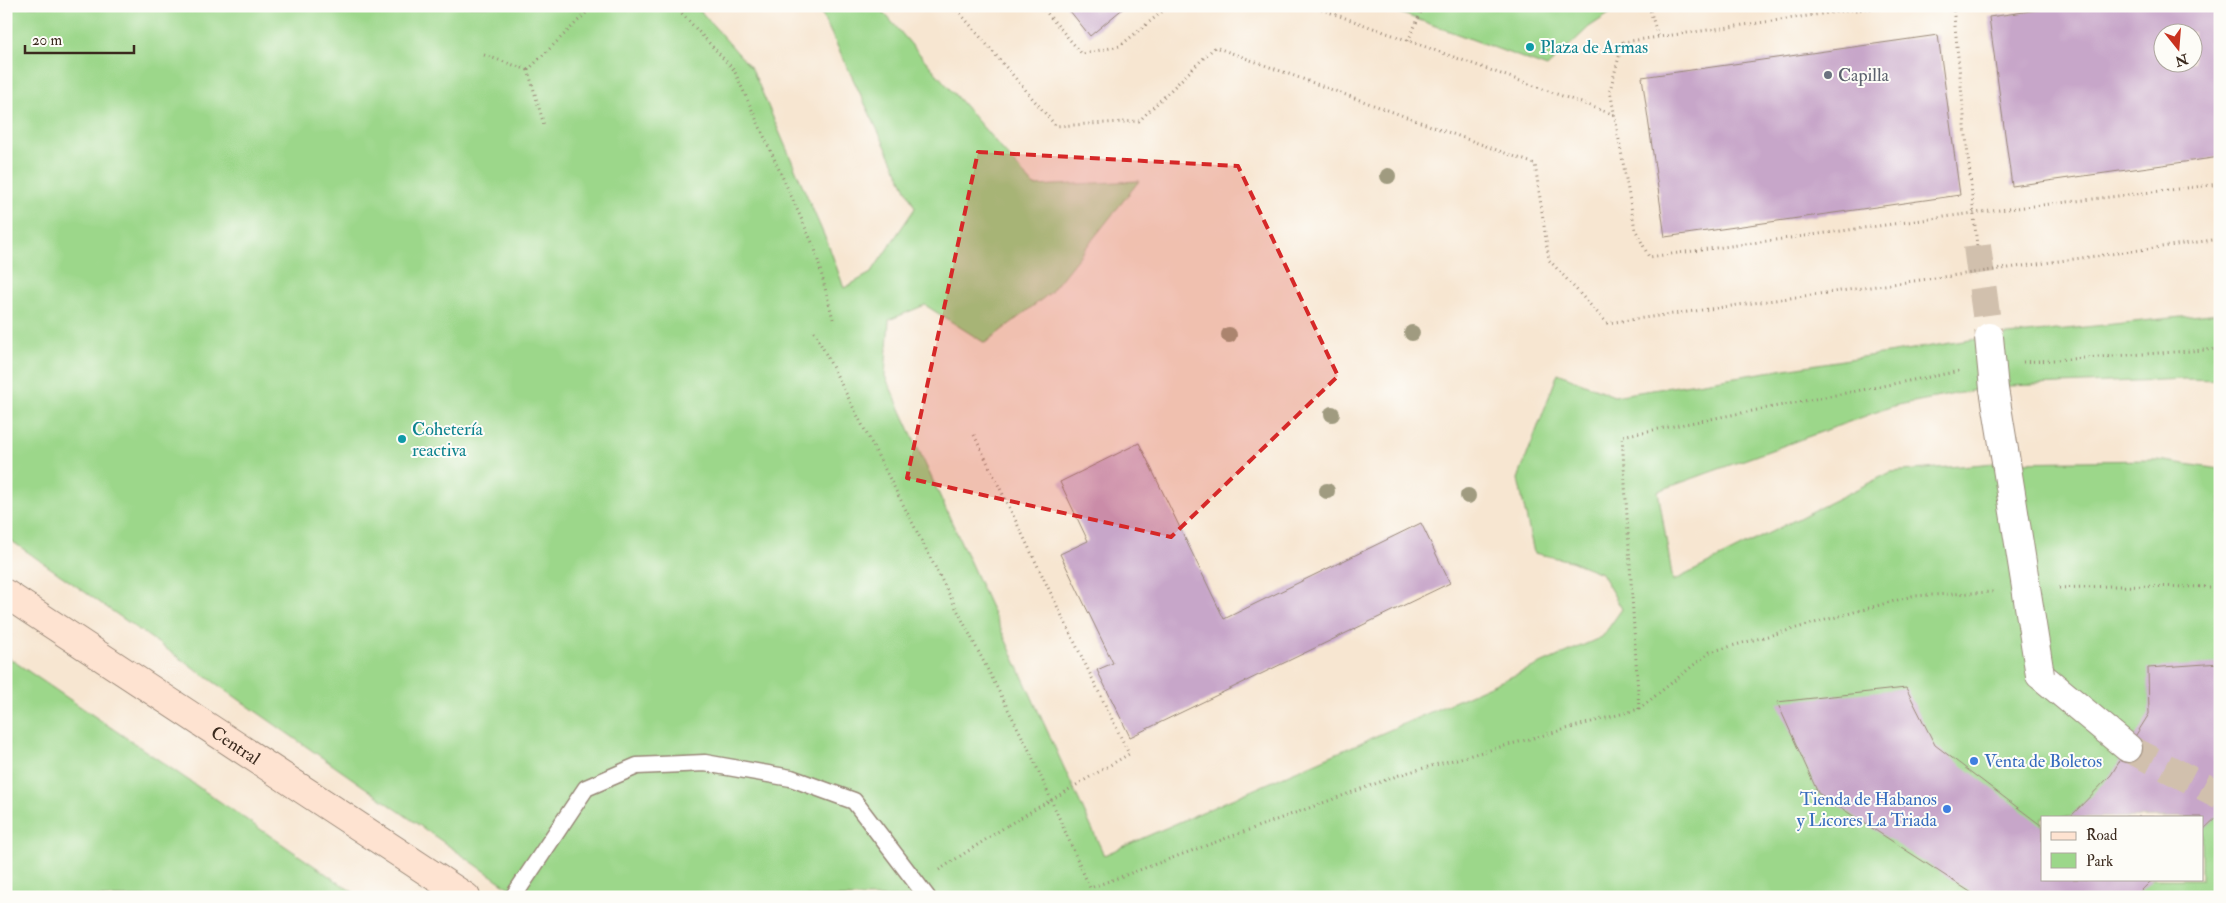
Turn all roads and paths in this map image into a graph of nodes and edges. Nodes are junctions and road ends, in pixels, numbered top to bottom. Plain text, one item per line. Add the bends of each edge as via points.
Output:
1 (593, 6) edge
2 (676, 6) edge
3 (954, 6) edge
4 (1040, 6) edge
5 (1168, 6) edge
6 (1312, 6) edge
7 (1424, 6) edge
8 (1649, 6) edge
9 (1834, 6) edge
10 (1896, 6) edge
11 (1953, 6) edge
12 (1836, 12) junction
13 (1658, 37) junction
14 (1408, 41) junction
15 (484, 55) dead end
16 (528, 70) junction
17 (1614, 115) junction
18 (544, 125) dead end
19 (2220, 184) edge
20 (1974, 213) junction
21 (2220, 239) edge
22 (1977, 246) tunnel mouth
23 (833, 319) dead end
24 (814, 331) dead end
25 (1989, 337) tunnel mouth
26 (2220, 350) edge
27 (2015, 363) dead end
28 (1968, 370) dead end
29 (974, 435) dead end
30 (2220, 587) edge
31 (2051, 589) dead end
32 (2001, 591) dead end
33 (6, 594) edge
34 (1639, 709) junction
35 (2128, 748) tunnel mouth
36 (922, 890) edge
37 (466, 897) edge
38 (513, 897) edge

1 - 16 path
2 - 23 path via 734,70 815,250
3 - 21 path via 1056,126 1138,121 1214,47 1534,164 1549,260 1607,323
4 - 5 path via 1082,54 1120,46
6 - 14 path
7 - 14 path
8 - 13 path
9 - 12 path
10 - 12 path
11 - 20 path
12 - 13 path
13 - 17 path via 1623,42 1610,90
14 - 17 path
15 - 16 path
16 - 18 path
17 - 20 path via 1635,229 1649,257
19 - 20 path
20 - 22 path
24 - 34 path via 1030,752 1090,888 1402,774
25 - 35 street, bridge via 1994,388 2040,675
26 - 27 path
28 - 34 path via 1622,436
29 - 36 path, bridge via 1129,754 1008,826
30 - 31 path
32 - 34 path via 1912,596 1710,652
33 - 37 street, Central
36 - 38 lane via 854,801 791,778 705,763 637,766 586,788

